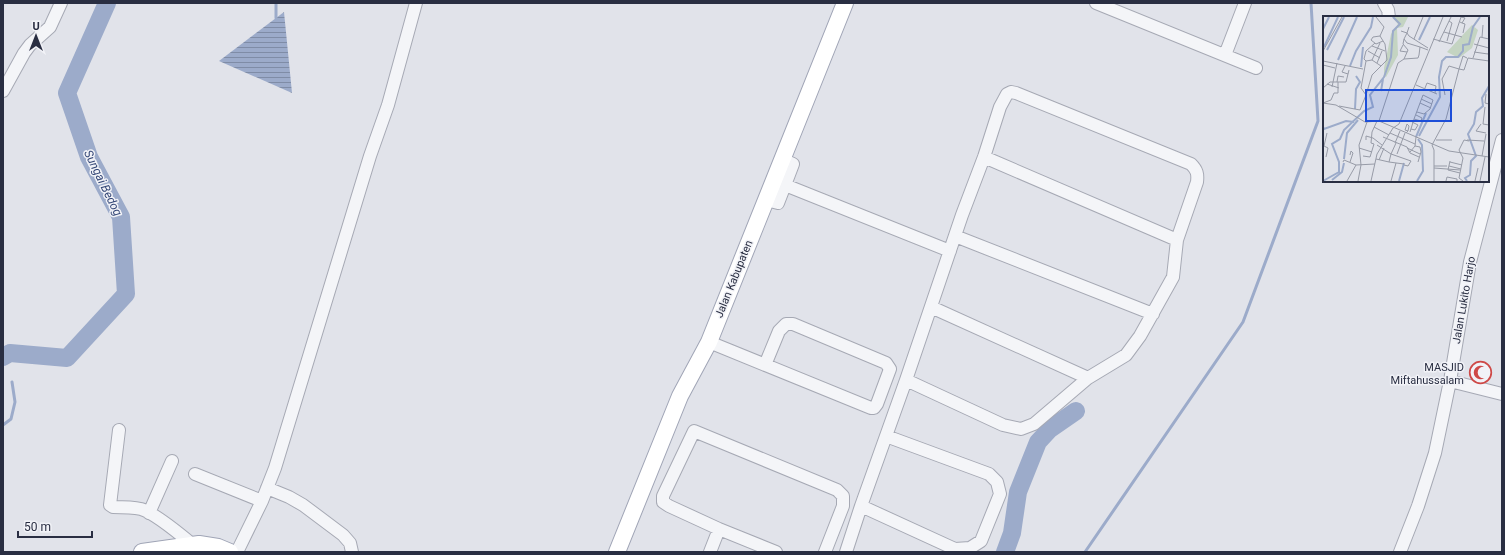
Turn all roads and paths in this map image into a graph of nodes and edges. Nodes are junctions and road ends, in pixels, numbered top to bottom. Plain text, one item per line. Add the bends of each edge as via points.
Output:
1 (61, 3) edge
2 (416, 3) edge
3 (845, 3) edge
4 (1096, 3) edge
5 (1245, 3) edge
6 (1384, 3) edge
7 (1389, 16) edge
8 (1225, 55) junction
9 (1256, 68) dead end
10 (3, 91) edge
11 (1502, 140) edge
12 (984, 157) junction
13 (782, 159) junction
14 (785, 185) junction
15 (766, 200) junction
16 (955, 236) junction
17 (1177, 240) junction
18 (950, 251) junction
19 (931, 307) junction
20 (1154, 314) junction
21 (709, 342) junction
22 (765, 365) junction
23 (1088, 378) junction
24 (906, 380) junction
25 (1450, 381) junction
26 (1502, 394) edge
27 (119, 430) dead end
28 (886, 436) junction
29 (172, 461) dead end
30 (195, 474) dead end
31 (267, 488) junction
32 (262, 501) junction
33 (861, 506) junction
34 (149, 513) junction
35 (719, 529) junction
36 (196, 547) edge
37 (142, 552) edge
38 (230, 552) edge
39 (237, 552) edge
40 (352, 552) edge
41 (617, 552) edge
42 (710, 552) edge
43 (776, 552) edge
44 (825, 552) edge
45 (846, 552) edge
46 (1400, 552) edge

1 - 10 street via 50,27 24,53
2 - 31 street via 388,105
3 - 13 main road, Jalan Kabupaten
4 - 8 street
5 - 8 street
6 - 7 street
8 - 9 street
11 - 25 street, Jalan Lukito Harjo via 1470,262
12 - 16 street
12 - 17 street
12 - 17 street via 1000,107 1007,94 1011,92 1191,164 1198,174 1197,182
13 - 14 street via 793,164
13 - 15 main road, Jalan Kabupaten
14 - 15 street via 778,203
14 - 18 street
15 - 21 main road, Jalan Kabupaten
16 - 18 street
16 - 20 street
17 - 20 street via 1173,277
18 - 19 street
19 - 23 street
19 - 24 street
20 - 23 street via 1126,355
21 - 22 street
21 - 41 main road, Jalan Kabupaten via 680,396
22 - 22 street via 779,331 786,324 793,324 886,362 890,369 877,404 870,408
23 - 24 street via 1034,424 1021,430 1003,425
24 - 28 street
25 - 26 street
25 - 46 street, Jalan Lukito Harjo via 1435,453
27 - 34 street via 110,505 141,509
28 - 33 street
28 - 33 street via 989,474 997,482 1000,494 981,541 970,548 955,549
29 - 34 street
30 - 32 street
31 - 32 street
31 - 40 street via 303,505 331,526 350,543
32 - 39 street
33 - 45 street
34 - 36 street
35 - 42 street
35 - 43 street
35 - 44 street via 662,502 694,431 837,490 843,496 843,506
36 - 37 main road
36 - 38 main road via 218,547

